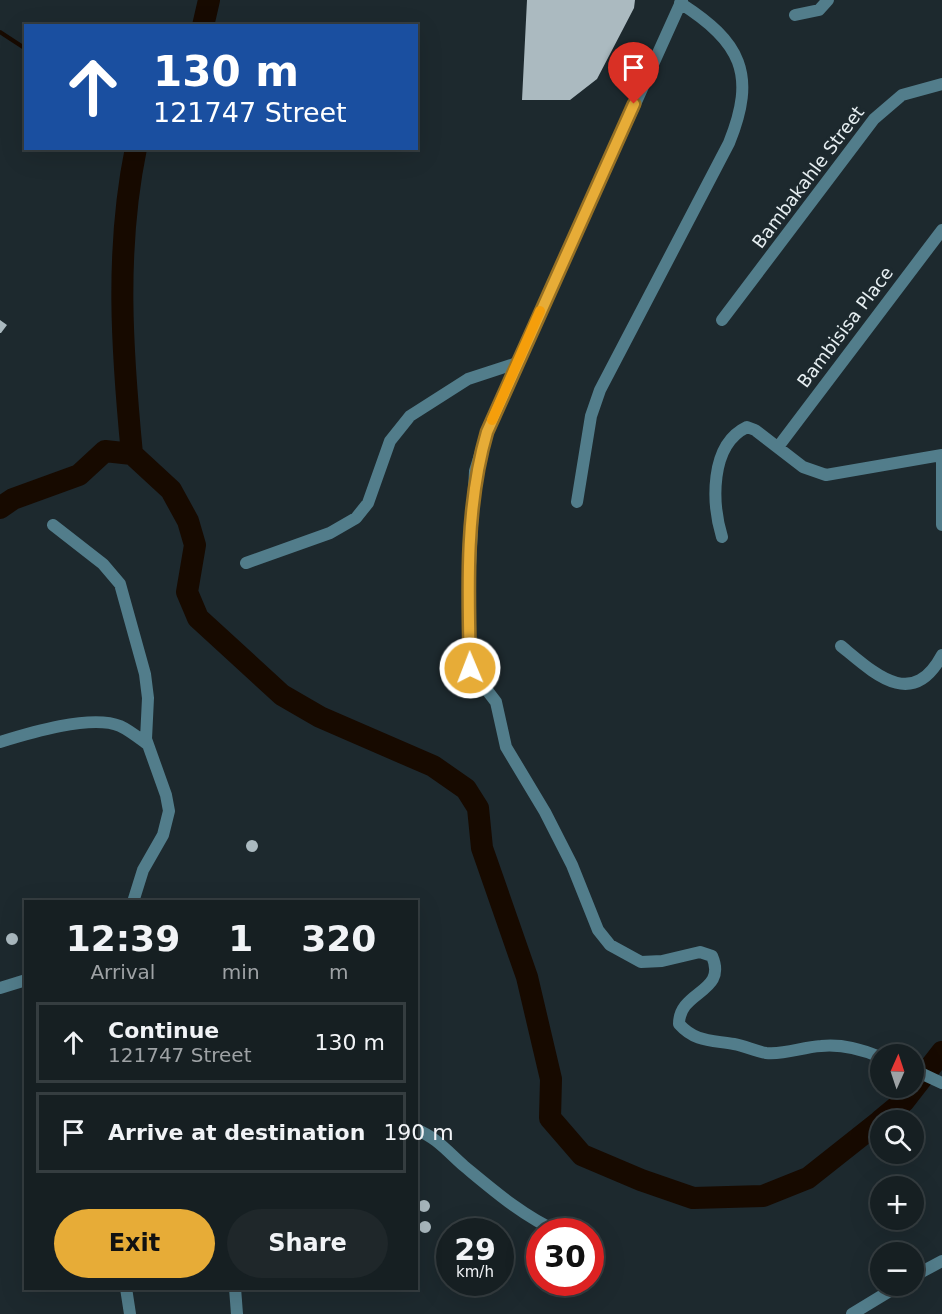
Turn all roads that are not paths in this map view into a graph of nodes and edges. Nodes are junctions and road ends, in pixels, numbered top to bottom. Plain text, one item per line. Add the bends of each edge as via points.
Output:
1 (828, 0) edge
2 (681, 1) edge
3 (795, 15) dead end
4 (942, 84) edge
5 (942, 230) edge
6 (722, 320) dead end
7 (517, 363) junction
8 (778, 447) junction
9 (942, 455) edge
10 (942, 461) edge
11 (577, 502) dead end
12 (53, 525) dead end
13 (942, 525) edge
14 (722, 537) dead end
15 (246, 563) dead end
16 (841, 646) dead end
17 (942, 655) edge
18 (0, 742) edge
19 (147, 744) junction
20 (134, 900) edge
21 (24, 981) edge
22 (0, 988) edge
23 (870, 1054) edge
24 (924, 1075) edge
25 (942, 1083) edge
26 (418, 1131) edge
27 (534, 1218) edge
28 (942, 1261) edge
29 (924, 1271) edge
30 (126, 1290) edge
31 (235, 1290) edge
32 (882, 1296) edge
33 (130, 1314) edge
34 (237, 1314) edge
35 (852, 1314) edge

1 - 3 street via 819,10
2 - 7 street
2 - 11 street via 721,34 736,57 743,74 742,104 729,143 600,390 591,416
4 - 6 street, Bambakahle Street via 902,95 874,119
5 - 8 street, Bambisisa Place
7 - 15 street via 468,379 410,416 390,441 368,503 356,518 330,533
7 - 23 street via 487,432 476,471 468,604 470,668 496,702 506,747 545,812 598,930 610,945 641,962 700,952 712,956 715,977 679,1013 679,1024 688,1034 765,1053 847,1046
8 - 9 street via 809,471 826,475
8 - 14 street via 751,428 737,435 721,459 715,500
10 - 13 street
12 - 19 street via 103,564 120,584 148,689
16 - 17 street via 886,681 897,685 922,679
18 - 19 street via 37,730 96,723 121,726
19 - 20 street via 166,795 168,821 143,870
21 - 22 street
24 - 25 street
26 - 27 street
28 - 29 street
30 - 33 street
31 - 34 street
32 - 35 street

